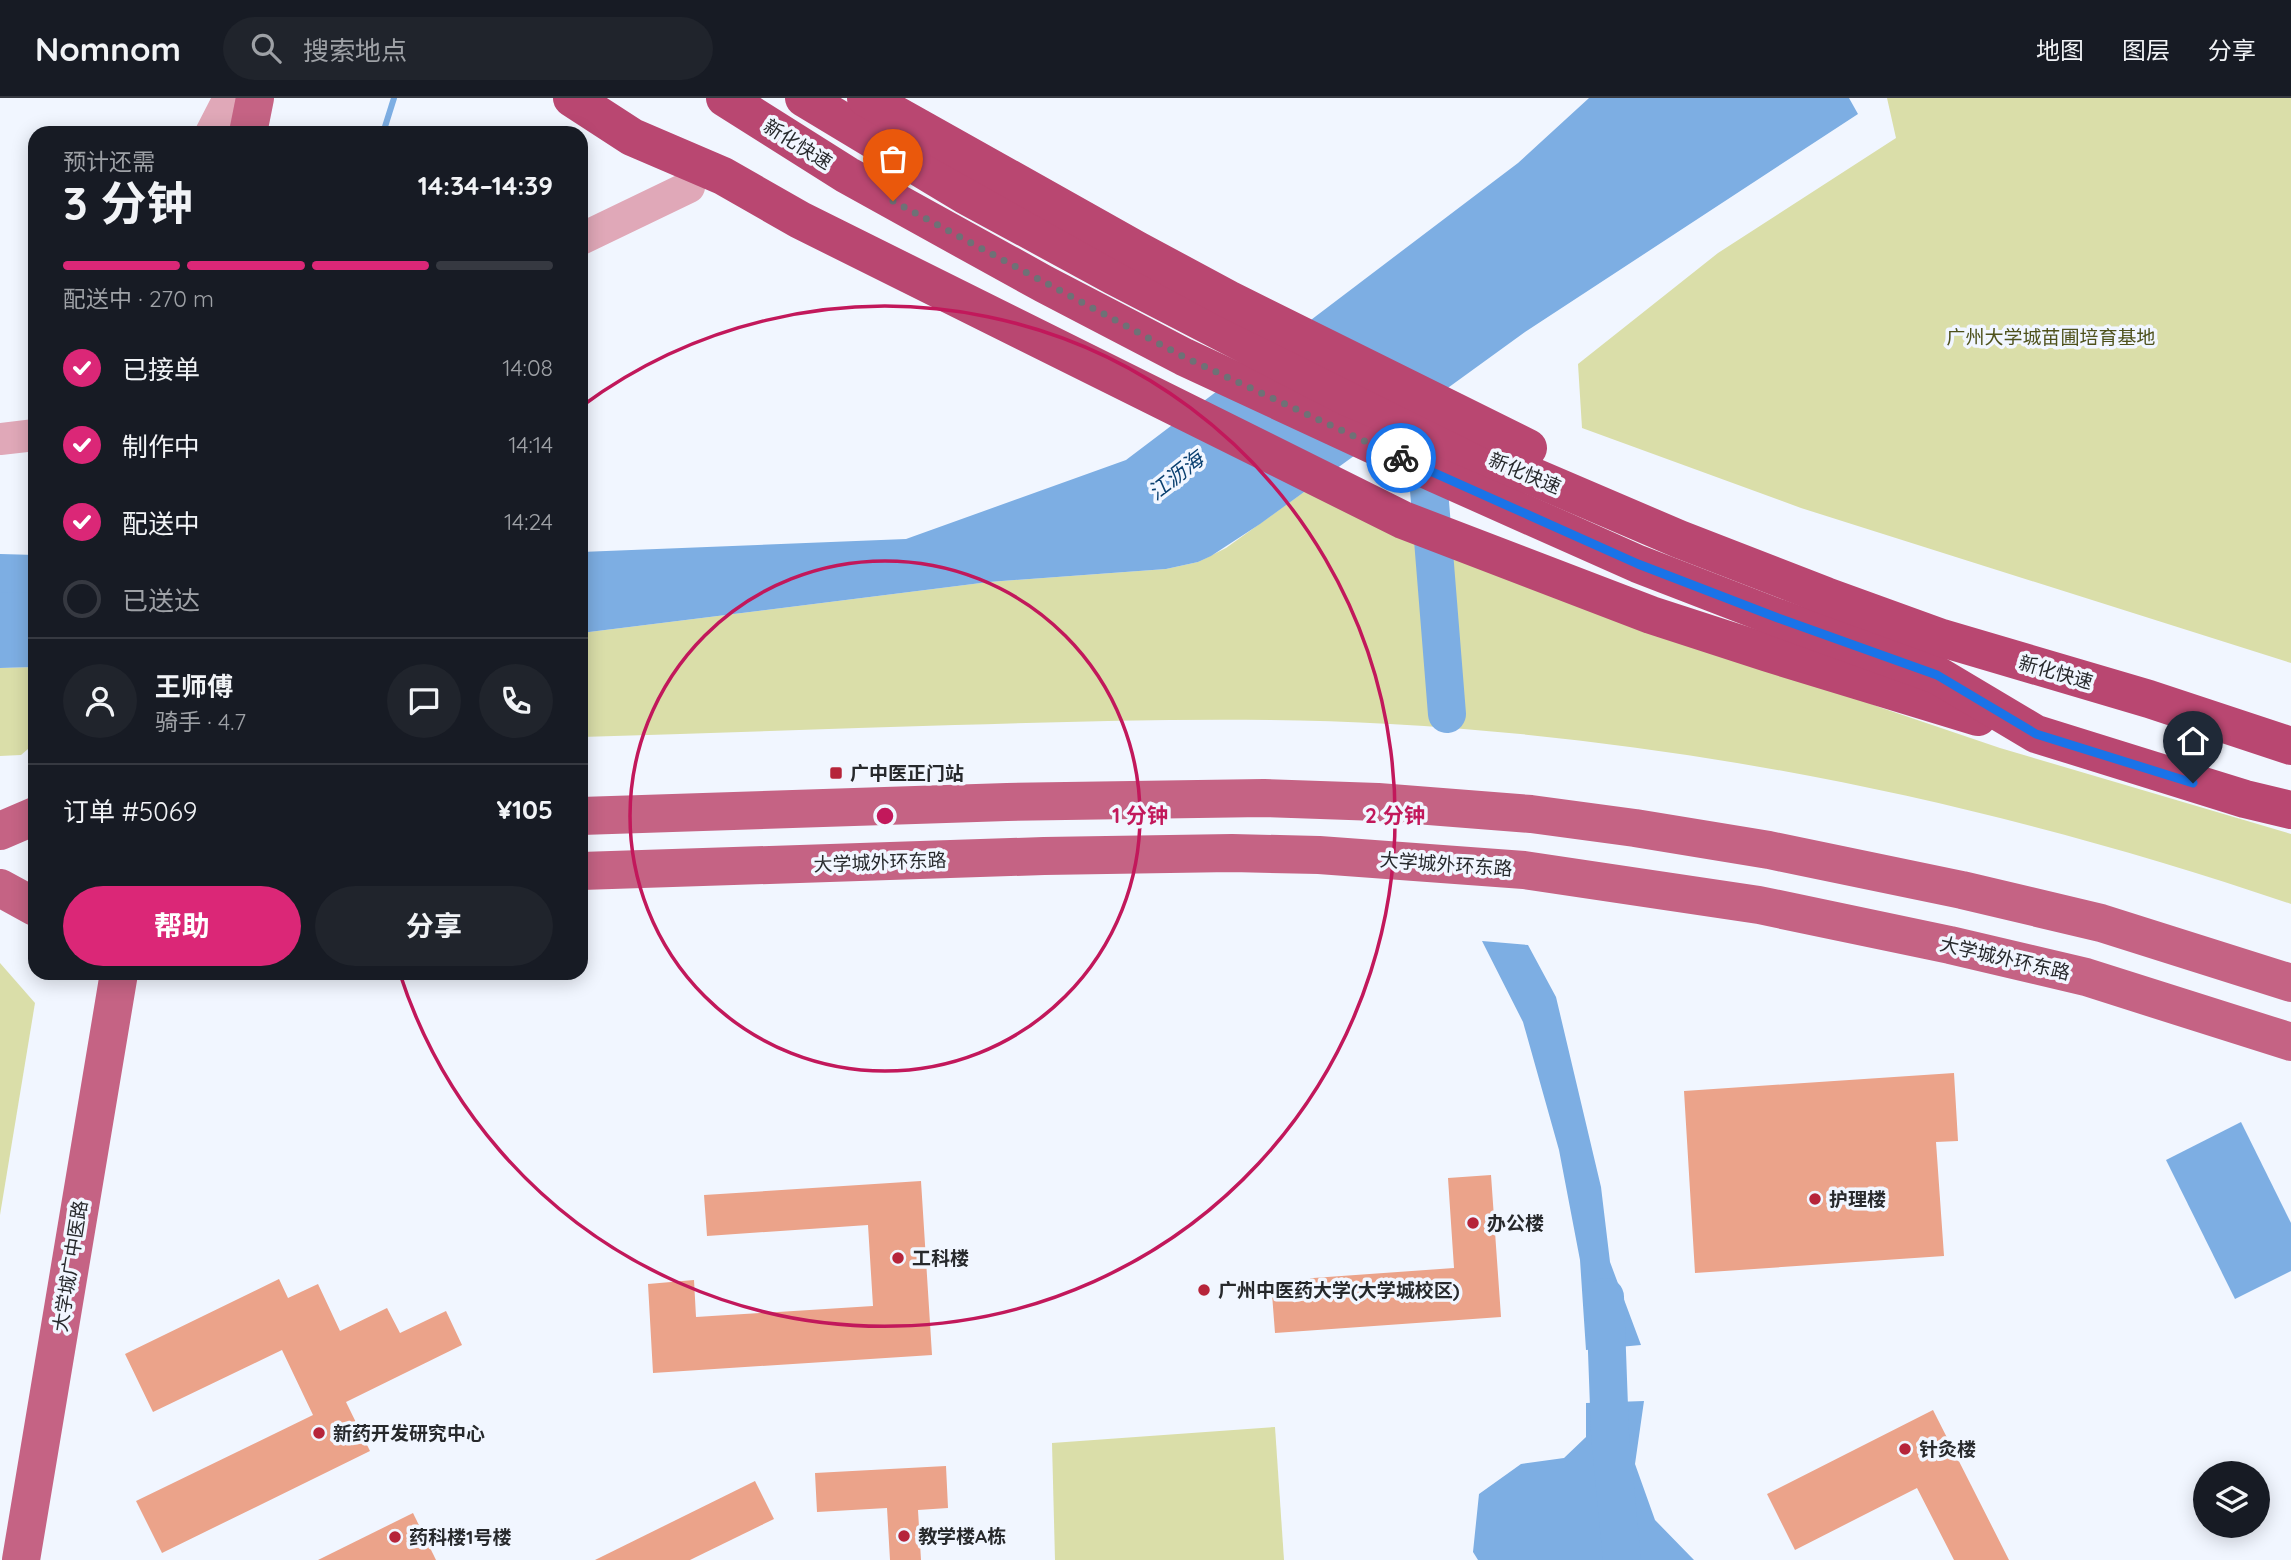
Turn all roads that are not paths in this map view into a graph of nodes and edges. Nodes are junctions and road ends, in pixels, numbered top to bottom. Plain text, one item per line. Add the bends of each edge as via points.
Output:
1 (231, 98) edge
2 (255, 98) edge
3 (572, 98) edge
4 (725, 98) edge
5 (804, 98) edge
6 (866, 98) edge
7 (215, 126) edge
8 (227, 126) edge
9 (249, 126) edge
10 (689, 187) dead end
11 (588, 236) edge
12 (28, 436) edge
13 (0, 439) edge
14 (2068, 675) junction
15 (2036, 734) junction
16 (2291, 746) edge
17 (2291, 810) edge
18 (588, 816) edge
19 (28, 819) edge
20 (0, 833) edge
21 (28, 834) edge
22 (588, 871) edge
23 (28, 885) edge
24 (0, 887) edge
25 (28, 903) edge
26 (105, 980) edge
27 (105, 980) edge
28 (2291, 983) edge
29 (2291, 1042) edge
30 (0, 1545) edge
31 (21, 1560) edge

1 - 7 street
1 - 8 main road
2 - 9 main road
3 - 15 highway via 632,137 716,173 800,220 1403,520 1651,615
4 - 15 highway, 新化快速 via 928,221 1184,357 1638,564 1937,675
5 - 14 highway, 新化快速 via 988,208 1345,396 1679,539 1942,638
6 - 14 highway via 1217,293 1637,503
10 - 11 street
12 - 13 street
14 - 16 highway, 新化快速
15 - 17 highway, 新化快速
18 - 28 main road via 1264,798 1553,817 1769,850 1974,893 2101,923
19 - 20 main road
20 - 21 main road
22 - 29 main road, 大学城外环东路 via 1232,853 1524,870 1759,905 1950,945 2086,977
23 - 24 main road
24 - 25 main road
26 - 30 main road, 大学城广中医路
27 - 31 main road, 大学城广中医路

